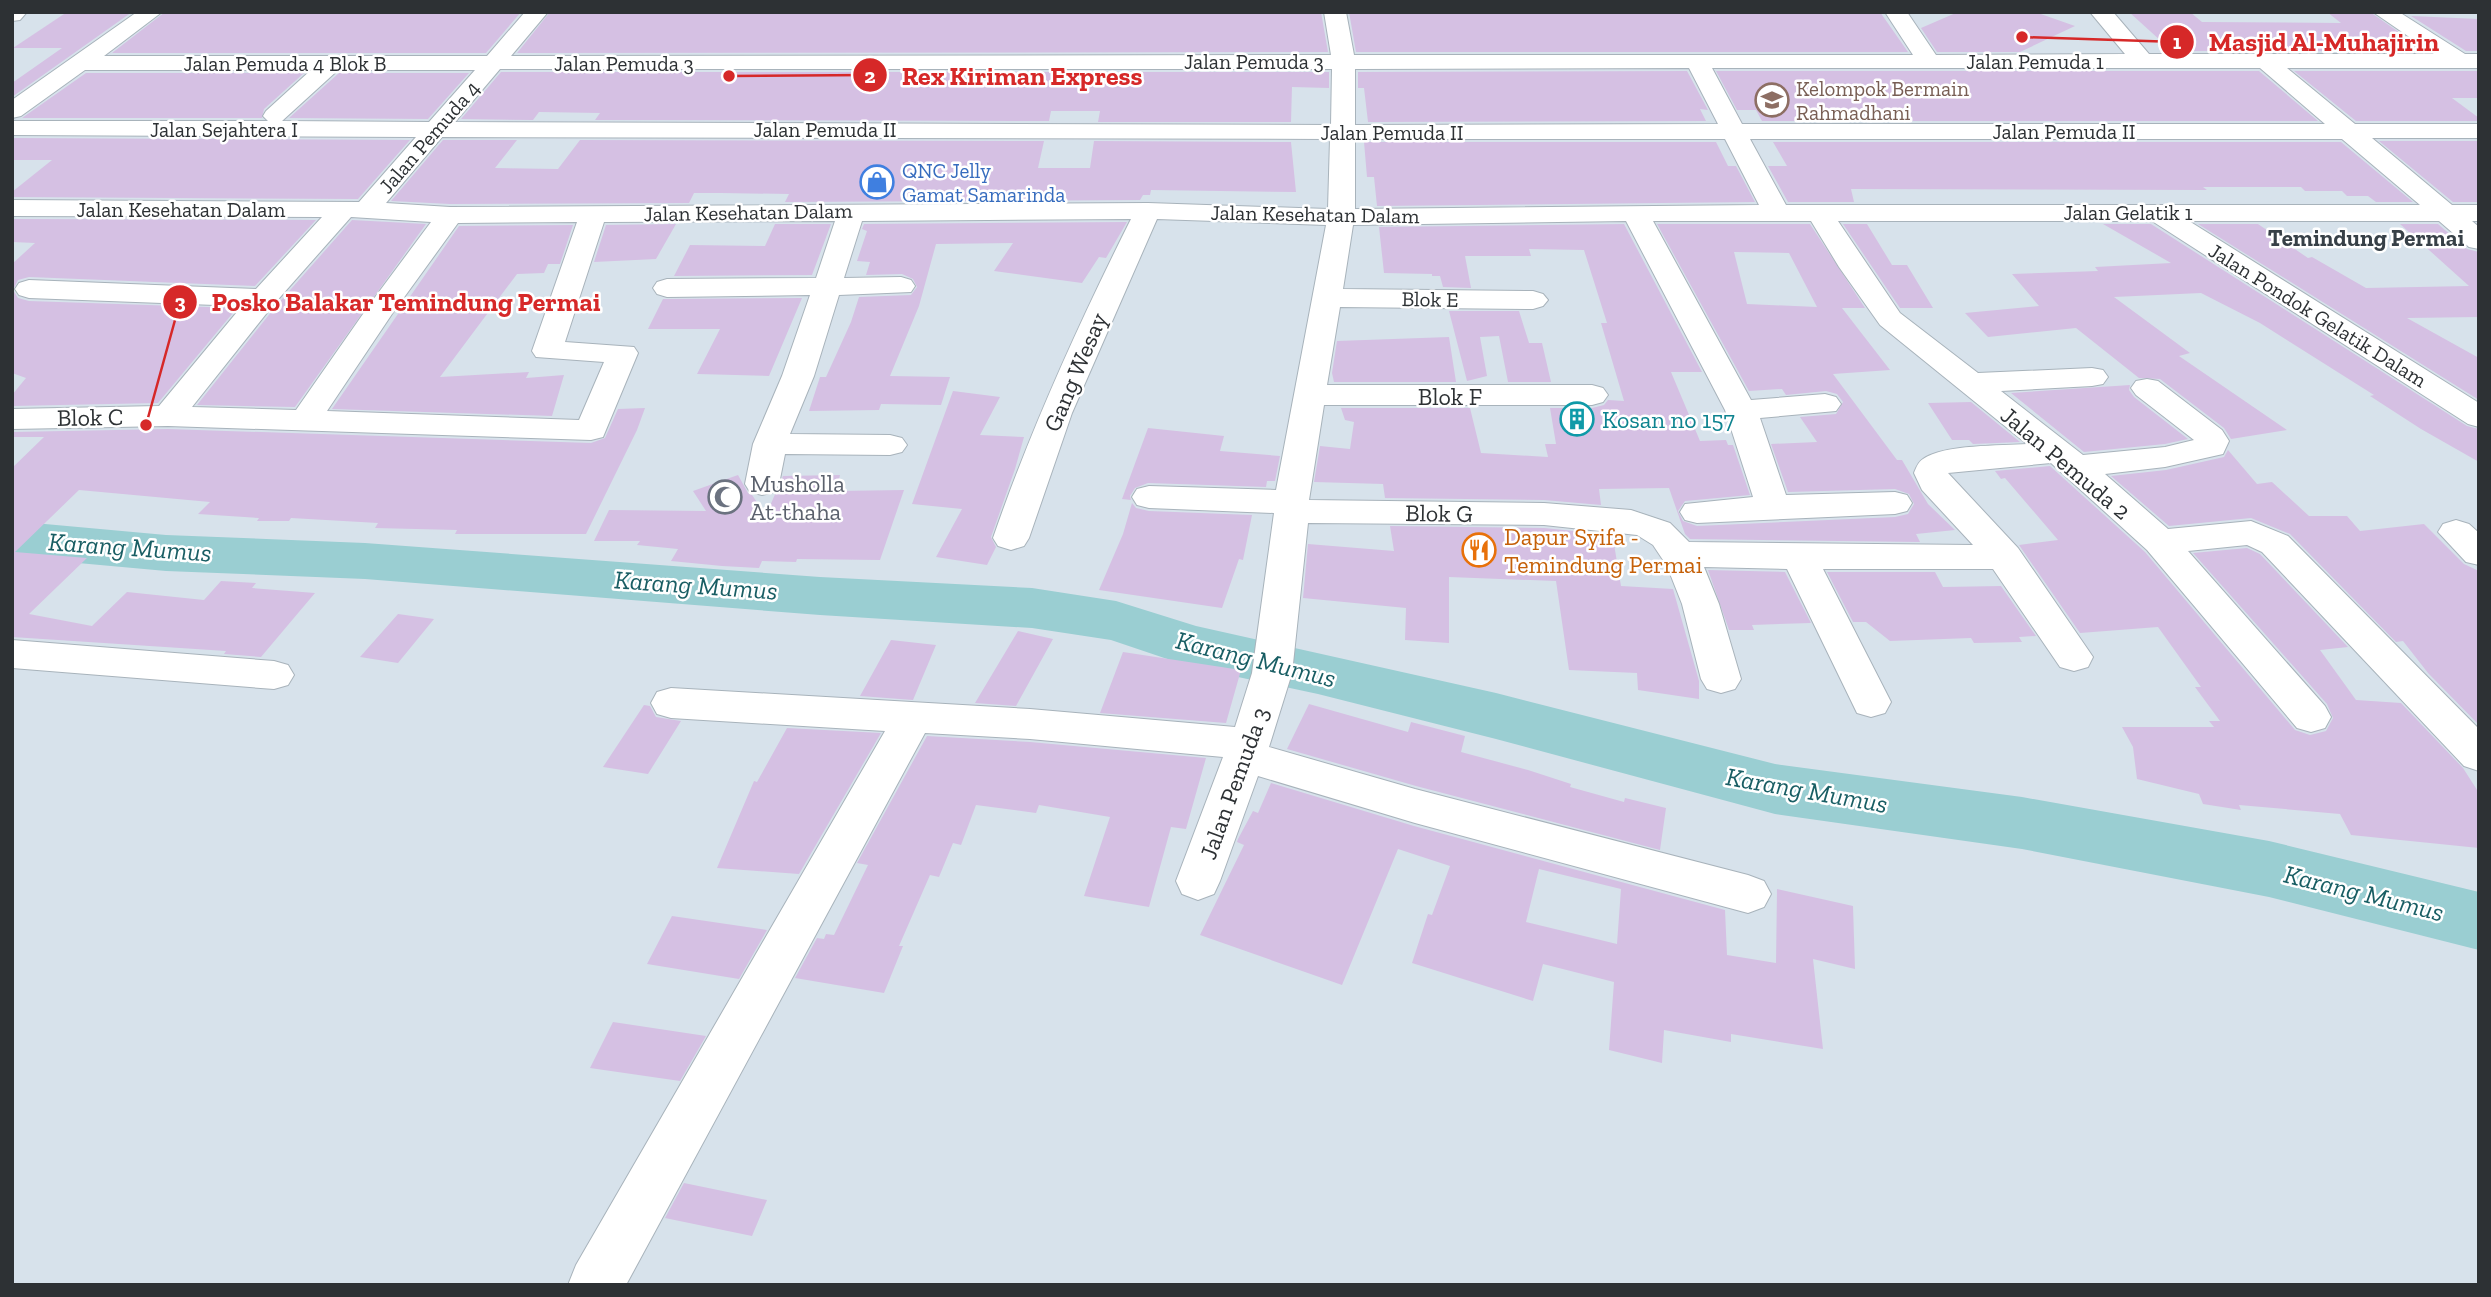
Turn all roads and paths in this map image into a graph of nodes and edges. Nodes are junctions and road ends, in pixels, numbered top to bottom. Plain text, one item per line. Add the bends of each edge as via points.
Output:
1 (151, 12) edge
2 (537, 12) edge
3 (1335, 12) edge
4 (1896, 12) edge
5 (2101, 12) edge
6 (2384, 12) edge
7 (2142, 60) junction
8 (2264, 60) junction
9 (1697, 61) junction
10 (1929, 61) junction
11 (2469, 61) edge
12 (1344, 62) junction
13 (78, 63) junction
14 (332, 63) junction
15 (492, 64) junction
16 (12, 111) edge
17 (275, 116) dead end
18 (12, 128) edge
19 (435, 130) junction
20 (2348, 130) junction
21 (1736, 131) junction
22 (2479, 131) edge
23 (1343, 132) junction
24 (12, 208) edge
25 (354, 210) junction
26 (852, 211) junction
27 (1148, 211) junction
28 (2157, 212) junction
29 (1636, 213) junction
30 (1820, 213) junction
31 (2448, 213) junction
32 (2479, 213) edge
33 (593, 214) junction
34 (1777, 214) junction
35 (450, 215) junction
36 (1341, 217) junction
37 (2479, 241) edge
38 (829, 286) junction
39 (901, 286) dead end
40 (667, 288) dead end
41 (29, 289) dead end
42 (264, 298) junction
43 (1327, 298) junction
44 (1533, 300) dead end
45 (2092, 377) dead end
46 (1970, 383) junction
47 (2147, 388) dead end
48 (1308, 395) junction
49 (1592, 395) dead end
50 (1825, 404) dead end
51 (1741, 410) junction
52 (168, 416) junction
53 (2479, 417) edge
54 (12, 419) edge
55 (304, 422) junction
56 (770, 444) junction
57 (890, 445) dead end
58 (2066, 459) junction
59 (762, 484) dead end
60 (1149, 497) dead end
61 (1895, 503) dead end
62 (1292, 506) junction
63 (1773, 507) junction
64 (1697, 512) dead end
65 (1011, 538) dead end
66 (2160, 542) junction
67 (1672, 545) junction
68 (1799, 557) junction
69 (2005, 558) junction
70 (12, 654) edge
71 (2074, 657) dead end
72 (274, 675) dead end
73 (1721, 678) dead end
74 (1871, 702) dead end
75 (671, 703) dead end
76 (2311, 717) dead end
77 (914, 718) junction
78 (1249, 744) junction
79 (2479, 755) edge
80 (1198, 881) dead end
81 (1748, 894) dead end
82 (596, 1285) edge

1 - 13 street
2 - 15 street, Jalan Pemuda 4
3 - 12 street, Jalan Pemuda 3
4 - 10 street
5 - 7 street, Jalan Pemuda 1
6 - 11 street
7 - 8 street, Jalan Pemuda 1
7 - 10 street, Jalan Pemuda 1
8 - 11 street, Jalan Pemuda 1
8 - 20 street
9 - 10 street
9 - 12 street, Jalan Pemuda 3
9 - 21 street
12 - 15 street, Jalan Pemuda 3
12 - 23 street, Jalan Pemuda 3
13 - 14 street, Jalan Pemuda 4 Blok B
13 - 16 street
14 - 15 street, Jalan Pemuda 4 Blok B
14 - 17 street
15 - 19 street, Jalan Pemuda 4
18 - 19 street, Jalan Sejahtera I
19 - 23 street, Jalan Pemuda II
19 - 25 street, Jalan Pemuda 4
20 - 21 street, Jalan Pemuda II
20 - 22 street, Jalan Pemuda II
20 - 31 street
21 - 23 street, Jalan Pemuda II
21 - 34 street
23 - 36 street, Jalan Pemuda 3
24 - 25 street, Jalan Kesehatan Dalam
25 - 35 street, Jalan Kesehatan Dalam
25 - 42 street, Jalan Pemuda 4
26 - 27 street, Jalan Kesehatan Dalam
26 - 33 street, Jalan Kesehatan Dalam
26 - 38 street
27 - 36 street, Jalan Kesehatan Dalam
27 - 65 street, Gang Wesay via 1109,290 1030,479
28 - 30 street, Jalan Gelatik 1
28 - 31 street, Jalan Gelatik 1
28 - 53 street, Jalan Pondok Gelatik Dalam
29 - 34 street, Jalan Kesehatan Dalam
29 - 36 street, Jalan Kesehatan Dalam
29 - 51 street
30 - 34 street, Jalan Gelatik 1
30 - 46 street, Jalan Pemuda 2 via 1890,319
31 - 32 street, Jalan Gelatik 1
31 - 37 street
33 - 35 street, Jalan Kesehatan Dalam
33 - 55 street, Blok C via 547,351 623,354 591,430
35 - 55 street
36 - 43 street, Jalan Pemuda 3
38 - 39 street
38 - 40 street
38 - 56 street
41 - 42 street
42 - 52 street, Jalan Pemuda 4
43 - 44 street, Blok E
43 - 48 street, Jalan Pemuda 3
45 - 46 street
46 - 58 street, Jalan Pemuda 2
47 - 58 street via 2210,437 2211,447 2165,457
48 - 49 street, Blok F
48 - 62 street, Jalan Pemuda 3
50 - 51 street
51 - 63 street
52 - 54 street, Blok C
52 - 55 street, Blok C
56 - 57 street
56 - 59 street
58 - 66 street, Jalan Pemuda 2
58 - 69 street via 1958,459 1933,467 1934,482
60 - 62 street, Blok G
61 - 63 street
62 - 67 street, Blok G via 1631,521 1658,531
62 - 78 street, Jalan Pemuda 3 via 1272,673
63 - 64 street
66 - 76 street, Jalan Pemuda 2
66 - 79 street via 2251,533 2275,544
67 - 68 street
67 - 73 street via 1703,614
68 - 69 street
68 - 74 street
69 - 71 street
70 - 72 street
75 - 77 street
77 - 78 street
77 - 82 street
78 - 80 street, Jalan Pemuda 3
78 - 81 street via 1415,806

